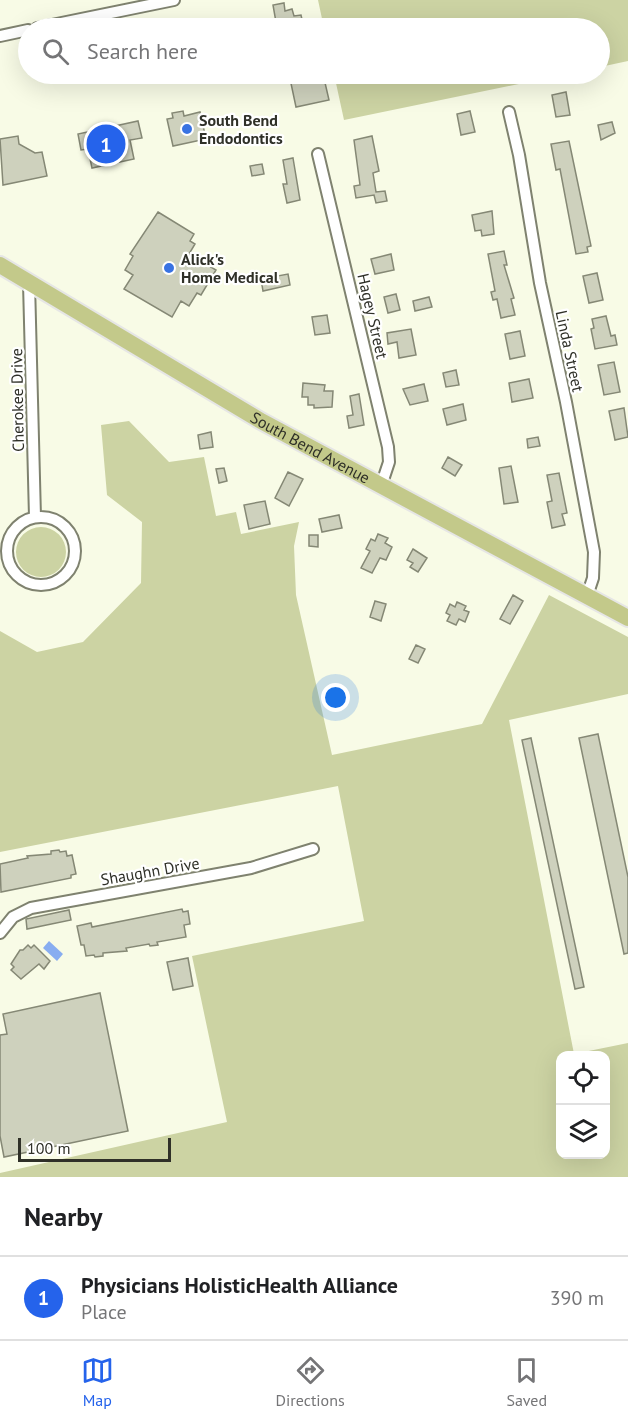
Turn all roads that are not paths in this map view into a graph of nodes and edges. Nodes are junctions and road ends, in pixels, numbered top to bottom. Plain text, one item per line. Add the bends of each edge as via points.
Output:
1 (174, 0) edge
2 (86, 18) edge
3 (18, 32) edge
4 (0, 36) edge
5 (509, 112) dead end
6 (318, 154) dead end
7 (0, 265) edge
8 (29, 283) junction
9 (381, 486) junction
10 (35, 517) junction
11 (587, 596) junction
12 (628, 618) edge
13 (313, 849) dead end
14 (0, 933) edge

1 - 2 street
3 - 4 street
5 - 11 street, Linda Street via 594,552
6 - 9 street, Hagey Street via 388,447 389,462
7 - 8 main road, South Bend Avenue
8 - 9 main road, South Bend Avenue via 205,389
8 - 10 street, Cherokee Drive
9 - 11 main road, South Bend Avenue
10 - 10 street via 63,524 75,550 65,577 46,585 26,582 17,576 7,557 7,546 16,527
11 - 12 main road, South Bend Avenue
13 - 14 street, Shaughn Drive via 251,868 31,908 13,917

